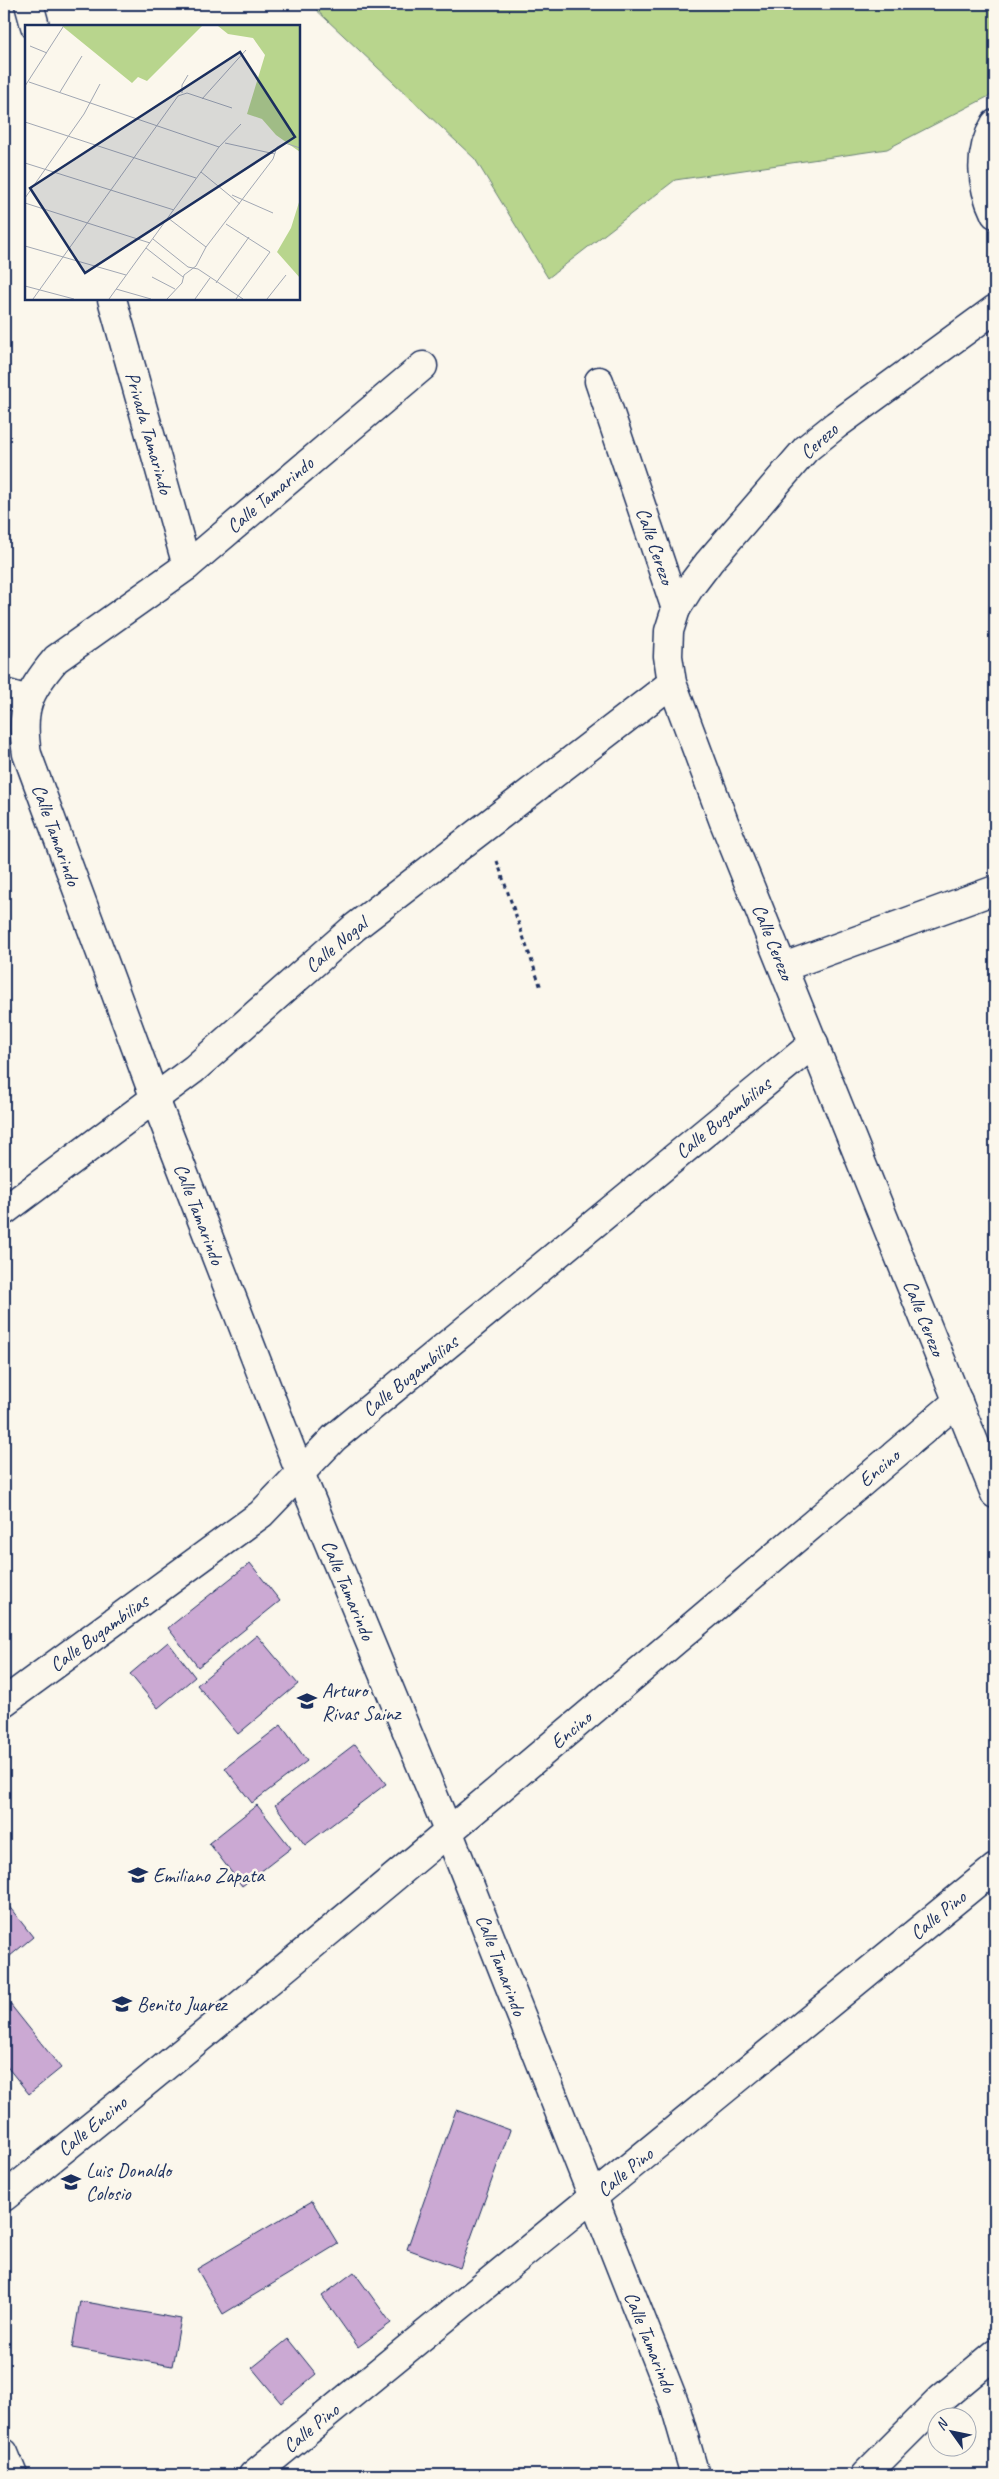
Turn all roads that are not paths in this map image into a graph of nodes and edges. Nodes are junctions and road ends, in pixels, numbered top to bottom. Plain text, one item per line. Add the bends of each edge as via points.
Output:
1 (29, 4) edge
2 (35, 25) edge
3 (995, 124) edge
4 (995, 214) edge
5 (112, 300) edge
6 (995, 308) edge
7 (423, 366) dead end
8 (599, 381) dead end
9 (187, 566) junction
10 (676, 610) junction
11 (672, 683) junction
12 (16, 697) edge
13 (995, 890) edge
14 (784, 967) junction
15 (814, 1043) junction
16 (155, 1099) junction
17 (4, 1211) edge
18 (958, 1401) junction
19 (300, 1474) junction
20 (995, 1494) edge
21 (4, 1702) edge
22 (450, 1833) junction
23 (995, 1868) edge
24 (180, 2056) joint
25 (4, 2197) edge
26 (593, 2198) junction
27 (995, 2354) edge
28 (4, 2453) edge
29 (13, 2475) edge
30 (253, 2475) edge
31 (694, 2475) edge
32 (865, 2475) edge

1 - 2 street
3 - 4 street via 982,159 985,184
5 - 9 street, Privada Tamarindo
6 - 10 street, Cerezo via 806,449 709,562
7 - 9 street, Calle Tamarindo
8 - 10 street, Calle Cerezo
9 - 12 street, Calle Tamarindo via 56,659 39,679
10 - 11 street, Calle Cerezo via 668,648
11 - 14 street, Calle Cerezo via 724,822
11 - 16 street, Calle Nogal via 355,926 194,1069
12 - 16 street, Calle Tamarindo via 27,754
13 - 14 street
14 - 15 street, Calle Cerezo
15 - 18 street, Calle Cerezo
15 - 19 street, Calle Bugambilias via 334,1438
16 - 17 street, Calle Nogal
16 - 19 street, Calle Tamarindo
18 - 20 street, Calle Cerezo
18 - 22 street, Encino
19 - 21 street, Calle Bugambilias via 261,1514
19 - 22 street, Calle Tamarindo
22 - 24 street, Encino
22 - 26 street, Calle Tamarindo
23 - 26 street, Calle Pino
24 - 25 street, Calle Encino
26 - 30 street, Calle Pino
26 - 31 street, Calle Tamarindo via 674,2402
27 - 32 street via 941,2399
28 - 29 street

